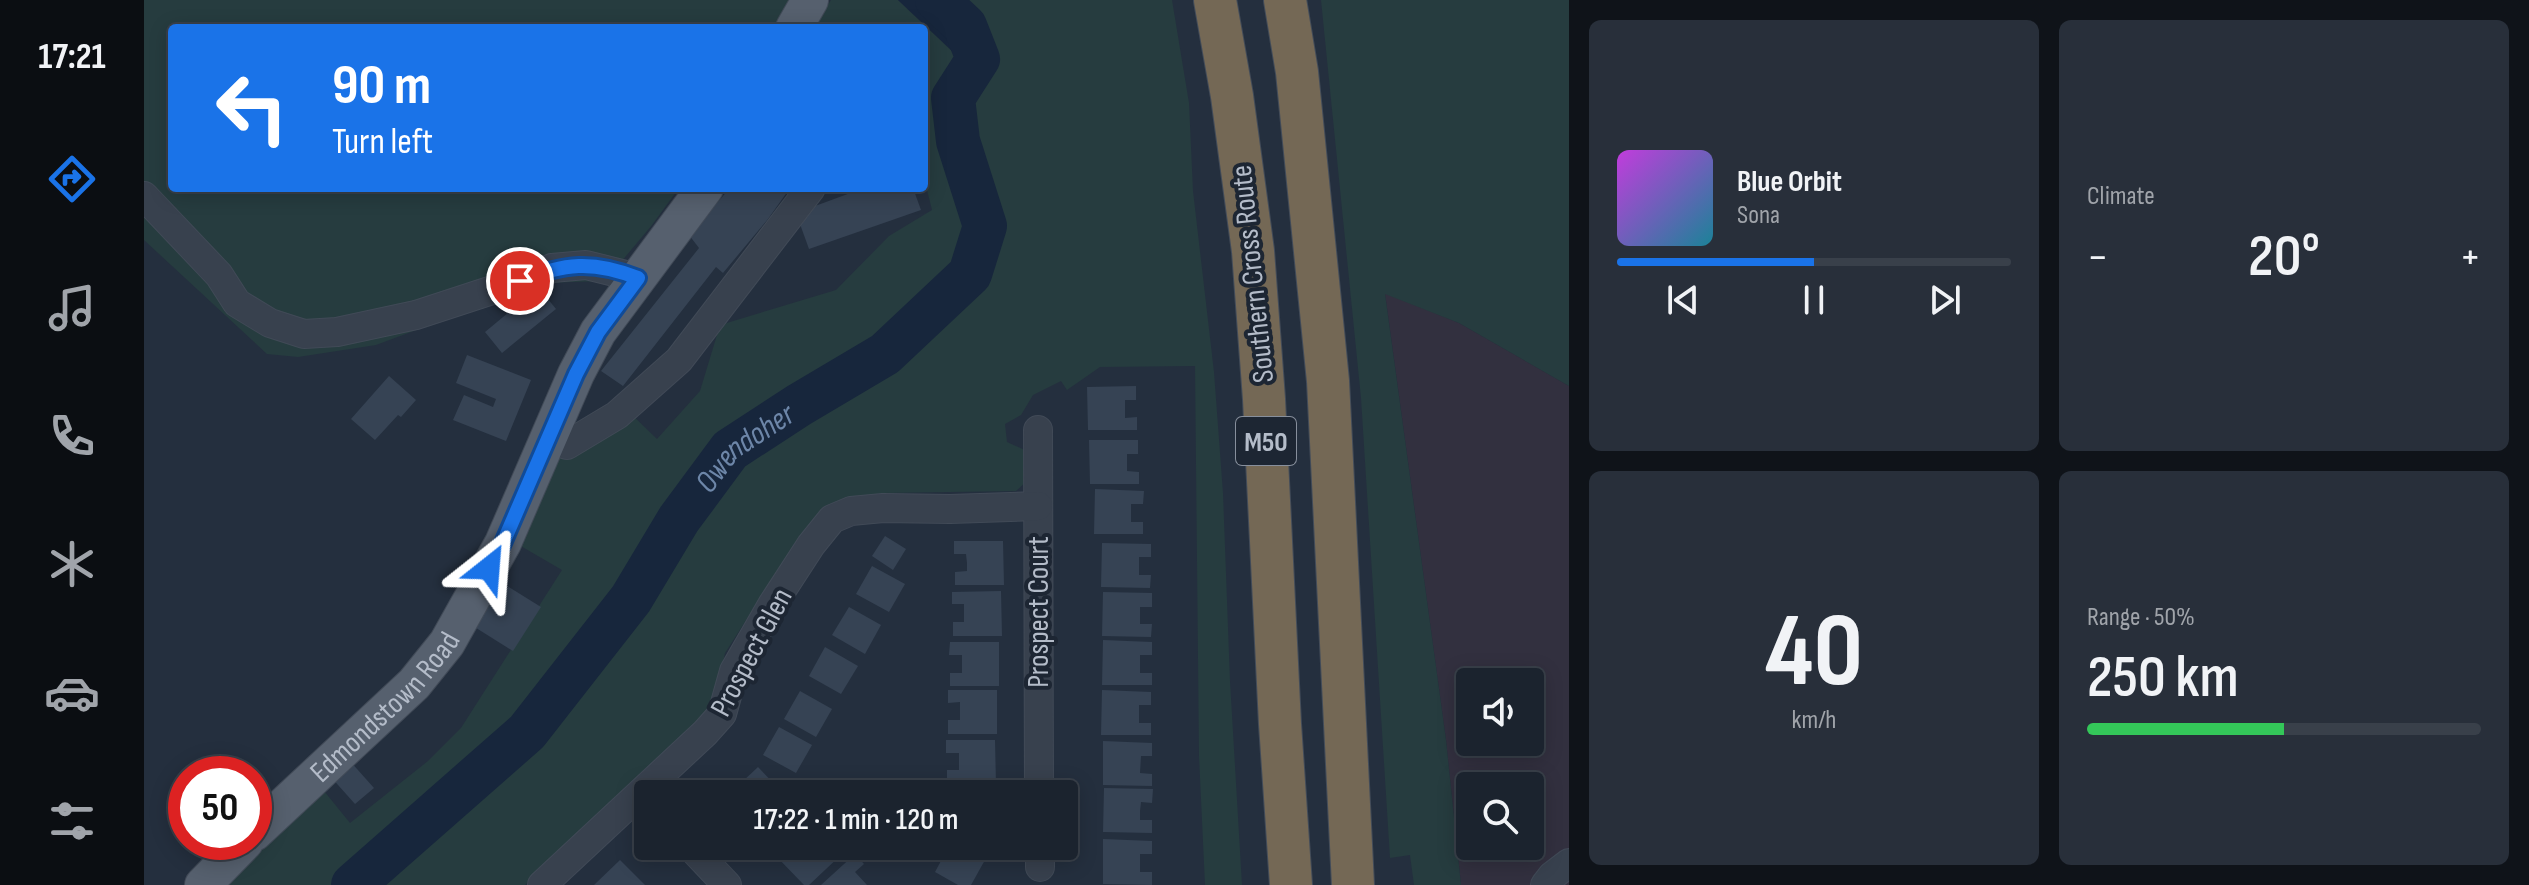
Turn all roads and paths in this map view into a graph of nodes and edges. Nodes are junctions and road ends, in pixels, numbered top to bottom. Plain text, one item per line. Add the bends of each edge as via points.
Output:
1 (810, 0) edge
2 (1215, 0) edge
3 (1285, 0) edge
4 (796, 24) edge
5 (702, 192) edge
6 (808, 192) edge
7 (144, 196) edge
8 (638, 278) junction
9 (1038, 430) dead end
10 (549, 439) junction
11 (1038, 506) junction
12 (660, 780) edge
13 (1039, 780) edge
14 (634, 806) edge
15 (272, 816) edge
16 (227, 860) edge
17 (703, 860) edge
18 (1569, 863) edge
19 (203, 885) edge
20 (542, 885) edge
21 (727, 885) edge
22 (1291, 885) edge
23 (1353, 885) edge
24 (1545, 885) edge

1 - 4 main road
2 - 22 highway, Southern Cross Route / M50 via 1253,251
3 - 23 highway, M50 via 1328,381
5 - 8 main road, Edmondstown Road
6 - 10 street via 679,360 617,415 567,445
7 - 8 street via 219,275 237,303 270,323 304,334 416,315 552,268 586,265
8 - 10 main road, Edmondstown Road via 598,332
9 - 11 street, Prospect Court
10 - 15 main road, Edmondstown Road via 503,543 447,643 414,684
11 - 12 street, Prospect Glen via 867,509 832,519 734,671 722,714
11 - 13 street, Prospect Court
14 - 20 street, Prospect Glen
16 - 19 main road
17 - 21 street
18 - 24 street

